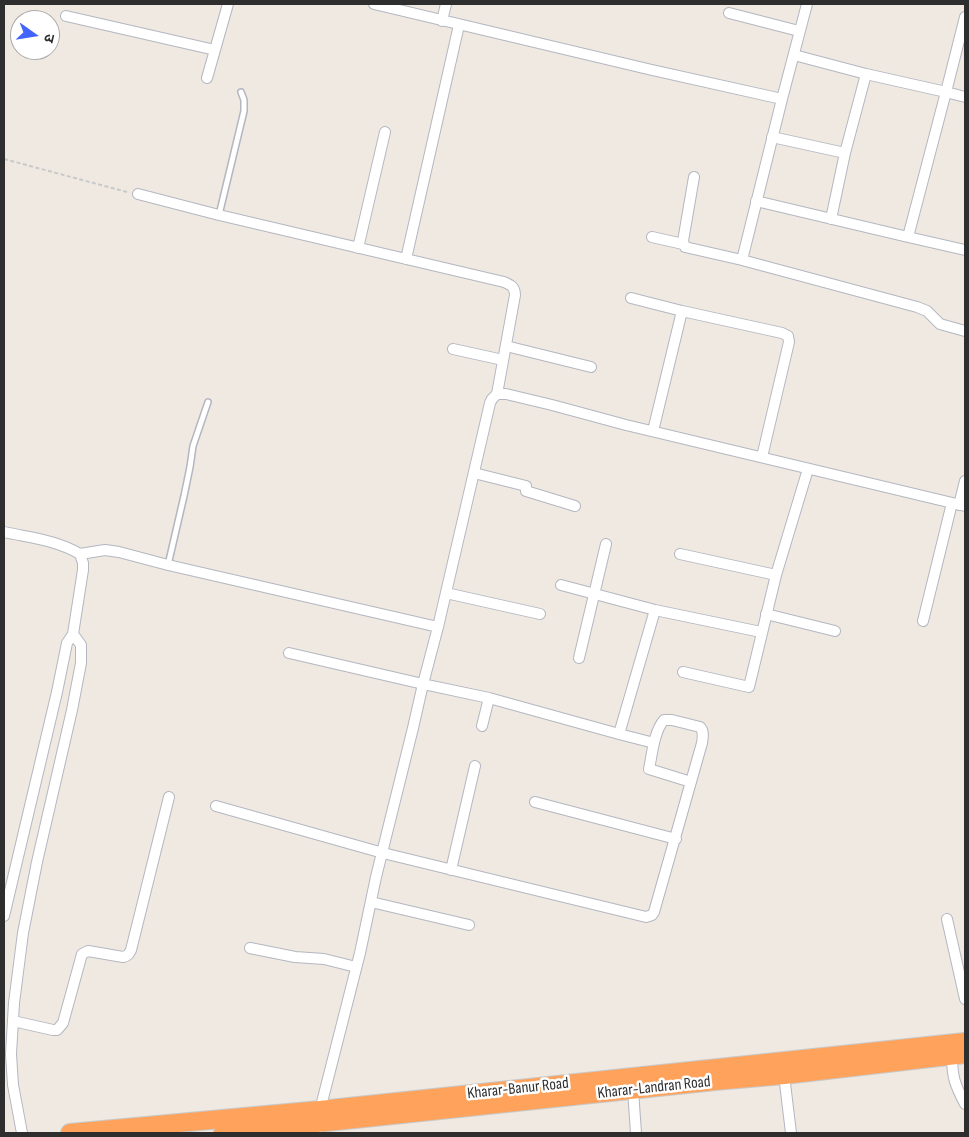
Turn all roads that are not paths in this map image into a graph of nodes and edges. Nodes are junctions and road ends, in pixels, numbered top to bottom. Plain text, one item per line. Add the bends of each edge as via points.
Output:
1 (228, 4) edge
2 (374, 4) edge
3 (446, 4) edge
4 (807, 4) edge
5 (729, 13) dead end
6 (66, 16) dead end
7 (965, 16) edge
8 (442, 21) junction
9 (459, 25) junction
10 (799, 30) junction
11 (214, 50) junction
12 (794, 55) junction
13 (866, 74) junction
14 (207, 78) dead end
15 (241, 92) dead end
16 (946, 92) junction
17 (965, 97) edge
18 (782, 99) junction
19 (385, 132) dead end
20 (772, 138) junction
21 (845, 153) junction
22 (694, 178) dead end
23 (138, 194) road end
24 (756, 202) junction
25 (219, 215) junction
26 (831, 219) junction
27 (652, 237) dead end
28 (908, 237) junction
29 (683, 244) junction
30 (358, 248) junction
31 (965, 250) edge
32 (406, 259) junction
33 (742, 260) junction
34 (630, 298) dead end
35 (682, 311) junction
36 (965, 331) edge
37 (506, 346) junction
38 (453, 349) dead end
39 (503, 360) junction
40 (590, 367) dead end
41 (497, 394) junction
42 (208, 402) dead end
43 (653, 430) junction
44 (762, 457) junction
45 (808, 469) junction
46 (474, 473) junction
47 (965, 481) edge
48 (959, 505) edge
49 (575, 506) dead end
50 (4, 532) edge
51 (606, 544) dead end
52 (80, 554) junction
53 (680, 554) dead end
54 (168, 564) junction
55 (776, 575) junction
56 (561, 585) dead end
57 (446, 593) junction
58 (594, 593) junction
59 (655, 610) junction
60 (540, 614) dead end
61 (766, 614) junction
62 (923, 622) dead end
63 (438, 628) junction
64 (835, 631) dead end
65 (761, 632) junction
66 (73, 634) junction
67 (290, 653) dead end
68 (579, 658) dead end
69 (683, 672) dead end
70 (423, 684) junction
71 (489, 698) junction
72 (482, 726) dead end
73 (619, 734) junction
74 (654, 743) junction
75 (475, 766) dead end
76 (691, 782) junction
77 (169, 797) dead end
78 (534, 802) dead end
79 (216, 806) dead end
80 (676, 839) junction
81 (383, 853) junction
82 (451, 870) junction
83 (370, 902) junction
84 (4, 916) edge
85 (947, 919) dead end
86 (469, 924) dead end
87 (250, 948) dead end
88 (356, 967) junction
89 (965, 999) edge
90 (13, 1021) junction
91 (965, 1042) edge
92 (959, 1055) edge
93 (784, 1075) junction
94 (633, 1090) junction
95 (965, 1104) edge
96 (318, 1122) edge
97 (22, 1133) edge
98 (70, 1133) edge
99 (223, 1133) edge
100 (636, 1133) edge
101 (791, 1133) edge

1 - 11 street
2 - 8 street
3 - 8 street
4 - 10 street
5 - 10 street
6 - 11 street
7 - 16 street
8 - 9 street
9 - 18 street
9 - 32 street
10 - 12 street
11 - 14 street
12 - 13 street
12 - 18 street
13 - 16 street
13 - 21 street
15 - 25 lane via 244,103 242,119
16 - 17 street
16 - 28 street
18 - 20 street
19 - 30 street
20 - 21 street
20 - 24 street
21 - 26 street
22 - 29 street
23 - 25 street
24 - 26 street
24 - 33 street
25 - 30 street
26 - 28 street
27 - 29 street
28 - 31 street
29 - 33 street via 688,248
30 - 32 street
32 - 37 street via 504,282 513,287 515,295
33 - 36 street via 917,307 927,311 940,324
34 - 35 street
35 - 43 street
35 - 44 street via 788,336
37 - 39 street
37 - 40 street
38 - 39 street
39 - 41 street
41 - 43 street
41 - 46 street via 490,404
42 - 54 lane via 193,446
43 - 44 street
44 - 45 street
45 - 48 street
45 - 55 street
46 - 49 street via 526,486 526,491
46 - 57 street
47 - 48 street
48 - 62 street
50 - 52 street via 60,544
51 - 58 street
52 - 54 street via 109,550
52 - 66 street via 83,570
53 - 55 street
54 - 63 street
55 - 61 street
56 - 58 street
57 - 60 street
57 - 63 street
58 - 59 street
58 - 68 street
59 - 65 street
59 - 73 street
61 - 64 street
61 - 65 street
63 - 70 street
65 - 69 street via 749,687
66 - 84 street via 67,643
66 - 90 street via 81,645 81,663 23,932
67 - 70 street
70 - 71 street
70 - 81 street
71 - 72 street
71 - 73 street
73 - 74 street
74 - 76 street via 649,769
74 - 76 street via 664,720 689,723 702,729 703,737
75 - 82 street
76 - 80 street
77 - 90 street via 129,954 123,957 88,951 82,954 63,1023 58,1030
78 - 80 street
79 - 81 street
80 - 82 street via 654,912 646,917
81 - 82 street
81 - 83 street
83 - 86 street
83 - 88 street
85 - 89 street
87 - 88 street
88 - 96 street
90 - 97 street via 13,1084
91 - 96 highway, Kharar-Banur Road
92 - 93 highway, Kharar-Landran Road
92 - 95 street via 954,1080
93 - 94 highway, Kharar-Landran Road
93 - 101 street
94 - 96 highway, Kharar-Landran Road
94 - 100 street
96 - 98 highway, Kharar-Banur Road
96 - 99 highway, Kharar-Landran Road

